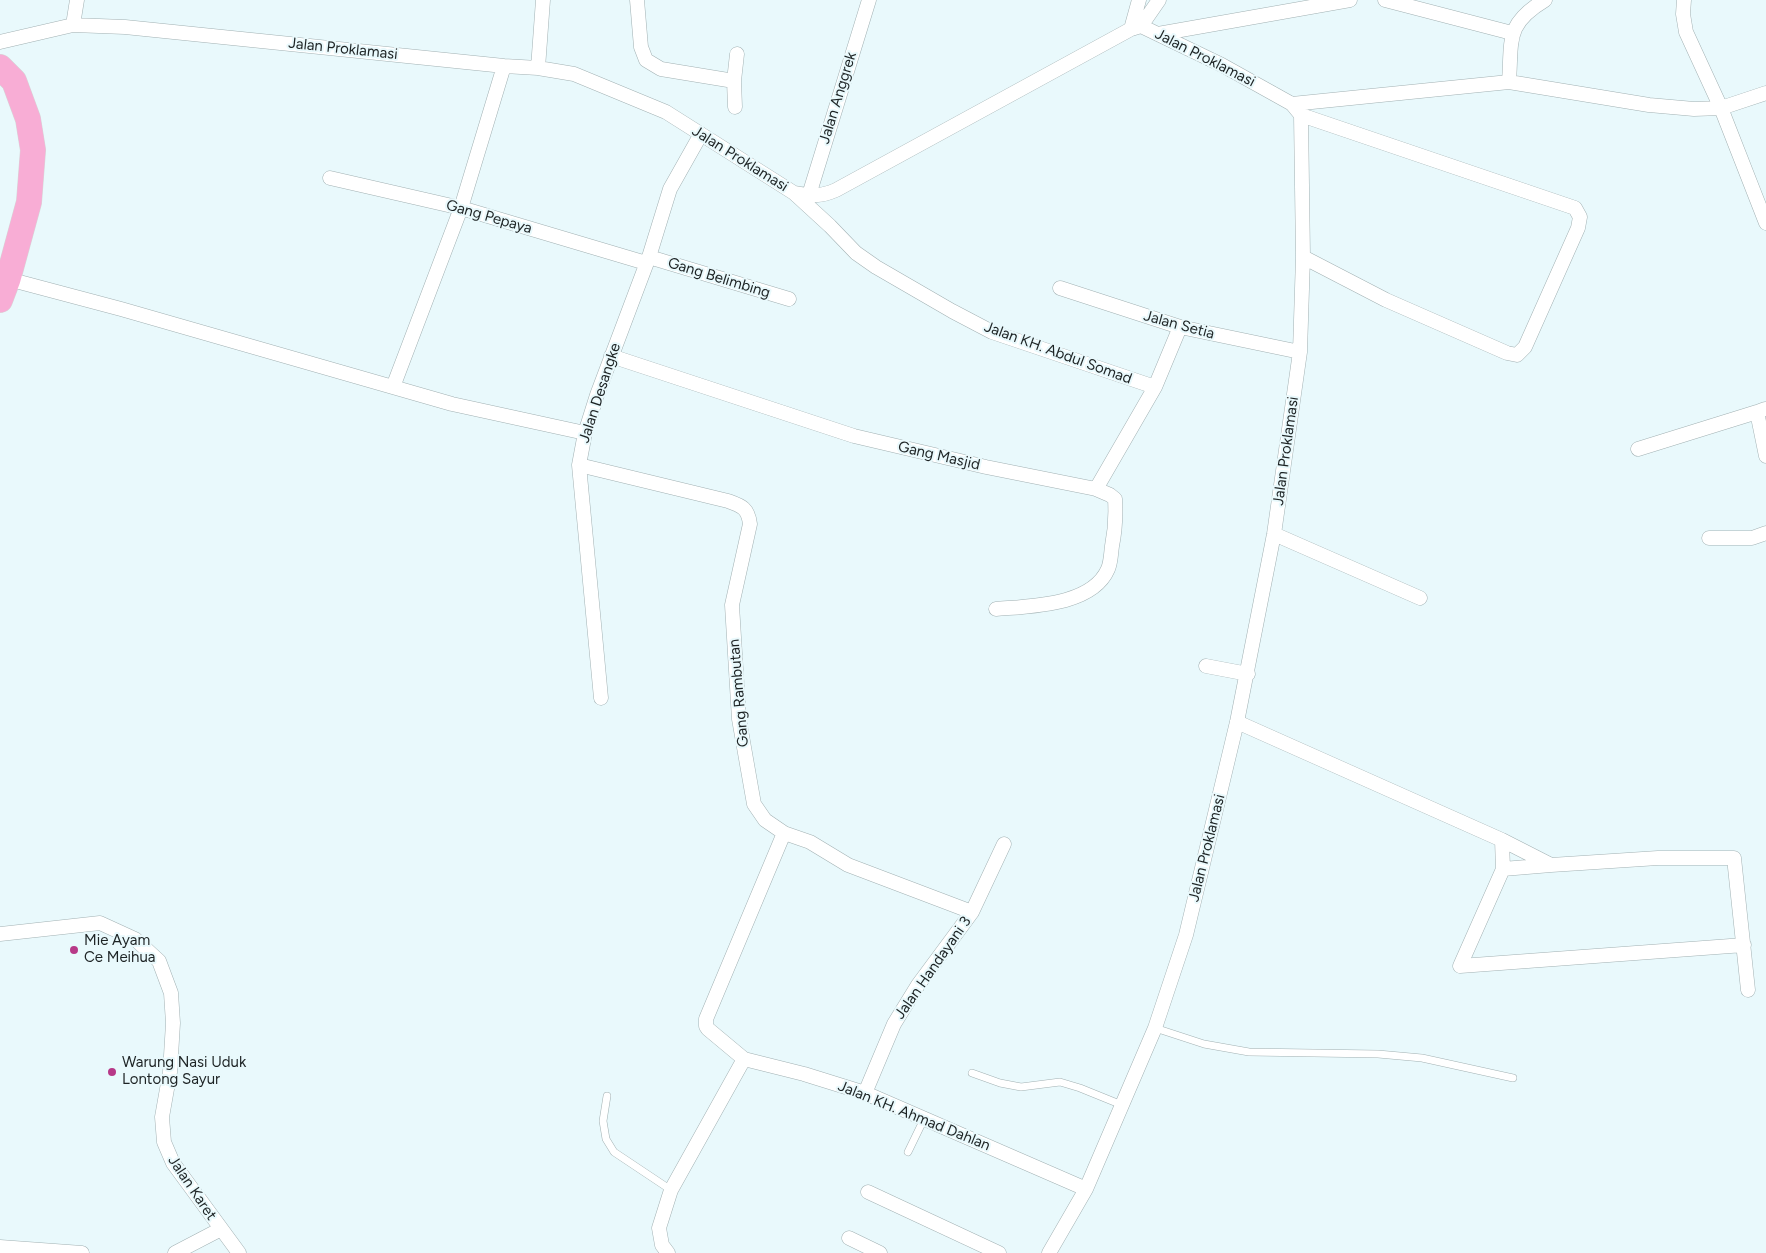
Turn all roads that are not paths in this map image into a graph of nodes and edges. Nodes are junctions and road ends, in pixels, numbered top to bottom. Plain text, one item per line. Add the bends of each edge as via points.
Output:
1 (77, 0) edge
2 (543, 0) edge
3 (637, 0) edge
4 (869, 0) edge
5 (1139, 0) edge
6 (1159, 0) edge
7 (1350, 0) edge
8 (1385, 0) edge
9 (1545, 0) edge
10 (1684, 0) edge
11 (73, 25) junction
12 (1136, 28) junction
13 (1512, 33) junction
14 (1158, 34) junction
15 (0, 42) edge
16 (737, 54) dead end
17 (504, 66) junction
18 (0, 67) edge
19 (538, 68) junction
20 (734, 81) junction
21 (1509, 82) junction
22 (1766, 93) edge
23 (734, 107) dead end
24 (1721, 108) junction
25 (1297, 110) junction
26 (701, 134) junction
27 (330, 178) dead end
28 (794, 193) junction
29 (809, 196) junction
30 (461, 208) junction
31 (1766, 223) edge
32 (1303, 257) junction
33 (648, 260) junction
34 (1060, 288) dead end
35 (4, 290) edge
36 (789, 299) dead end
37 (1180, 327) junction
38 (1300, 352) junction
39 (611, 356) junction
40 (393, 387) junction
41 (1154, 387) junction
42 (1761, 410) edge
43 (585, 434) junction
44 (1638, 449) dead end
45 (1766, 456) edge
46 (579, 465) junction
47 (1096, 489) junction
48 (1766, 533) edge
49 (1274, 534) junction
50 (1709, 538) dead end
51 (1420, 598) dead end
52 (996, 609) dead end
53 (1206, 666) dead end
54 (1248, 674) junction
55 (601, 698) dead end
56 (1237, 722) junction
57 (784, 833) junction
58 (1502, 840) junction
59 (1004, 844) dead end
60 (1551, 865) junction
61 (1503, 869) junction
62 (972, 912) junction
63 (0, 934) edge
64 (1744, 945) junction
65 (1748, 990) dead end
66 (1154, 1028) junction
67 (744, 1059) junction
68 (972, 1073) dead end
69 (1513, 1078) dead end
70 (865, 1093) junction
71 (608, 1096) dead end
72 (1122, 1105) junction
73 (924, 1119) junction
74 (908, 1152) dead end
75 (1086, 1188) junction
76 (670, 1190) junction
77 (868, 1192) dead end
78 (221, 1228) junction
79 (849, 1238) dead end
80 (6, 1249) edge
81 (82, 1253) edge
82 (175, 1253) edge
83 (238, 1253) edge
84 (668, 1253) edge
85 (880, 1253) edge
86 (999, 1253) edge
87 (1049, 1253) edge

1 - 11 street
2 - 19 street
3 - 20 street via 641,47 646,60 661,69
4 - 29 street, Jalan Anggrek
5 - 12 street
6 - 12 street
7 - 14 street
8 - 13 street
9 - 13 street via 1519,21
10 - 24 street via 1686,32
11 - 15 street, Jalan Proklamasi
11 - 17 street, Jalan Proklamasi via 125,27
12 - 14 street, Jalan Proklamasi
12 - 29 street, Jalan Proklamasi via 836,190
13 - 21 street
14 - 25 street, Jalan Proklamasi via 1222,65
16 - 20 street
17 - 19 street, Jalan Proklamasi
17 - 30 street
18 - 35 highway via 14,81 28,119 32,150 29,202
19 - 26 street, Jalan Proklamasi via 574,74 666,112
20 - 23 street
21 - 24 street via 1649,104
21 - 25 street
22 - 24 street
24 - 31 street
25 - 32 street, Jalan Proklamasi
25 - 32 street via 1575,208 1580,217 1525,347 1517,354 1507,353 1386,300
26 - 28 street, Jalan Proklamasi
26 - 33 street, Jalan Desangke via 670,189
27 - 30 street, Gang Pepaya
28 - 29 street, Jalan Proklamasi
28 - 41 street, Jalan KH. Abdul Somad via 856,253 992,332
30 - 33 street, Gang Pepaya
30 - 40 street
32 - 38 street, Jalan Proklamasi
33 - 36 street, Gang Belimbing
33 - 39 street, Jalan Desangke
34 - 37 street, Jalan Setia
35 - 40 street via 121,309
37 - 38 street, Jalan Setia
37 - 41 street
38 - 49 street, Jalan Proklamasi
39 - 43 street, Jalan Desangke
39 - 47 street, Gang Masjid via 854,436
40 - 43 street
41 - 47 street
42 - 44 street
42 - 45 street
43 - 46 street, Jalan Desangke
46 - 55 street, Jalan Desangke
46 - 57 street, Gang Rambutan via 728,501 742,506 749,515 750,524 732,605 739,719 754,804 765,820
47 - 52 street via 1115,499 1114,535 1109,568 1104,576 1081,594 1058,602
48 - 50 street via 1752,538
49 - 51 street
49 - 54 street, Jalan Proklamasi
53 - 54 street
54 - 56 street, Jalan Proklamasi
56 - 58 street
56 - 66 street, Jalan Proklamasi via 1186,935
57 - 62 street, Gang Rambutan via 810,842 848,865
57 - 67 street via 706,1019 708,1030
58 - 60 street
58 - 61 street
59 - 62 street, Jalan Handayani 3
60 - 61 street
60 - 64 street via 1658,858 1734,858
61 - 64 street via 1460,966
62 - 70 street, Jalan Handayani 3 via 918,985 894,1024
63 - 78 street, Jalan Karet via 100,923 135,939 160,961 171,993 173,1022 170,1072 162,1117 164,1142 172,1164
64 - 65 street
66 - 69 lane via 1204,1044 1249,1052 1422,1058
66 - 72 street, Jalan Proklamasi
67 - 70 street, Jalan KH. Ahmad Dahlan
67 - 76 street
68 - 72 lane via 1000,1084 1021,1087 1060,1082
70 - 73 street, Jalan KH. Ahmad Dahlan
71 - 76 lane via 603,1122 606,1139 614,1152
72 - 75 street, Jalan Proklamasi
73 - 74 lane
73 - 75 street, Jalan KH. Ahmad Dahlan
75 - 87 street, Jalan Proklamasi
76 - 84 street via 659,1228 662,1245
77 - 86 street
78 - 82 street
78 - 83 street, Jalan Karet
79 - 85 street
80 - 81 street

